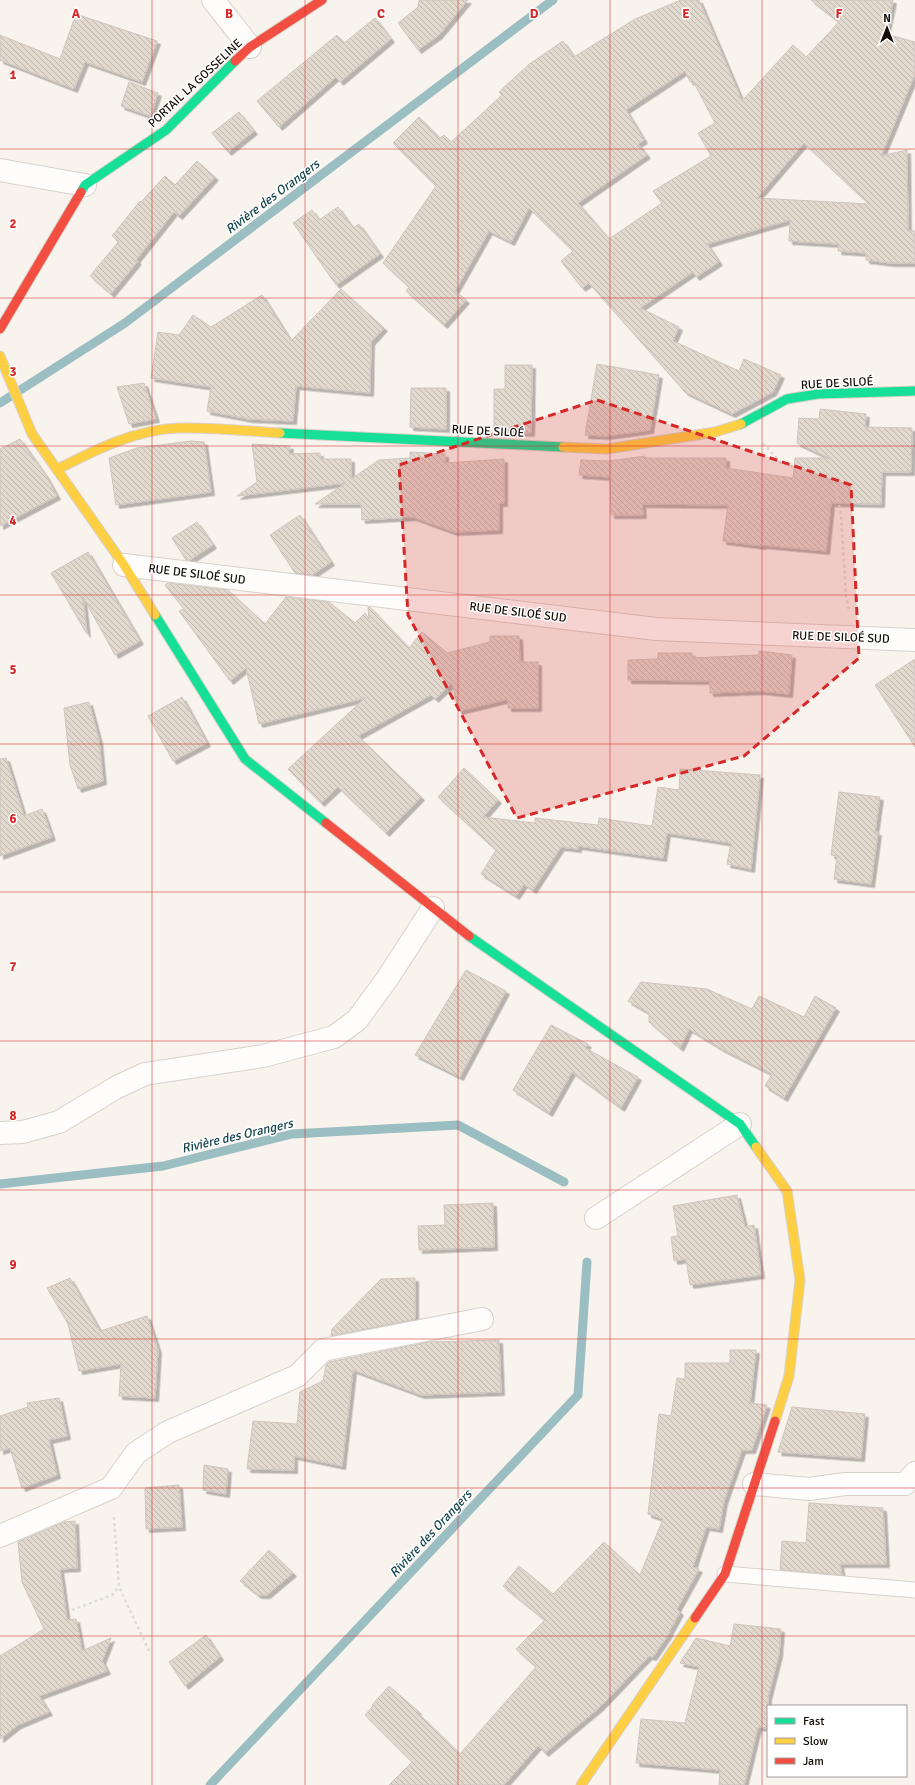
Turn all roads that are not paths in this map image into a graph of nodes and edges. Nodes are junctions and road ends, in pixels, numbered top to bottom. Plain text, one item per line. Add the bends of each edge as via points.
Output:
1 (213, 0) edge
2 (322, 0) edge
3 (250, 47) junction
4 (0, 170) edge
5 (85, 185) junction
6 (0, 329) edge
7 (2, 359) edge
8 (915, 391) edge
9 (58, 469) junction
10 (124, 565) junction
11 (915, 640) edge
12 (433, 908) junction
13 (740, 1124) junction
14 (0, 1133) edge
15 (596, 1218) dead end
16 (482, 1319) dead end
17 (915, 1474) edge
18 (754, 1484) junction
19 (0, 1536) edge
20 (725, 1574) junction
21 (915, 1590) edge
22 (581, 1785) edge

1 - 3 street
2 - 3 street, PORTAIL LA GOSSELINE
3 - 5 street, PORTAIL LA GOSSELINE via 166,130
4 - 5 street
5 - 6 street, PORTAIL LA GOSSELINE
7 - 9 street via 32,434
8 - 9 street, RUE DE SILOÉ via 818,394 787,399 744,423 715,432 607,448 178,428 132,436 99,448
9 - 10 street
10 - 11 street, RUE DE SILOÉ SUD via 656,629
10 - 12 street via 245,759
12 - 13 street via 477,943
12 - 14 street via 357,1020 334,1037 263,1056 145,1074 117,1087 60,1122 23,1132
13 - 15 street
13 - 18 street via 787,1191 800,1280 789,1376
16 - 19 street via 323,1350 297,1376 168,1432 136,1453 111,1488
17 - 18 street via 905,1484 845,1484 809,1489
18 - 20 street
20 - 21 lane
20 - 22 street

